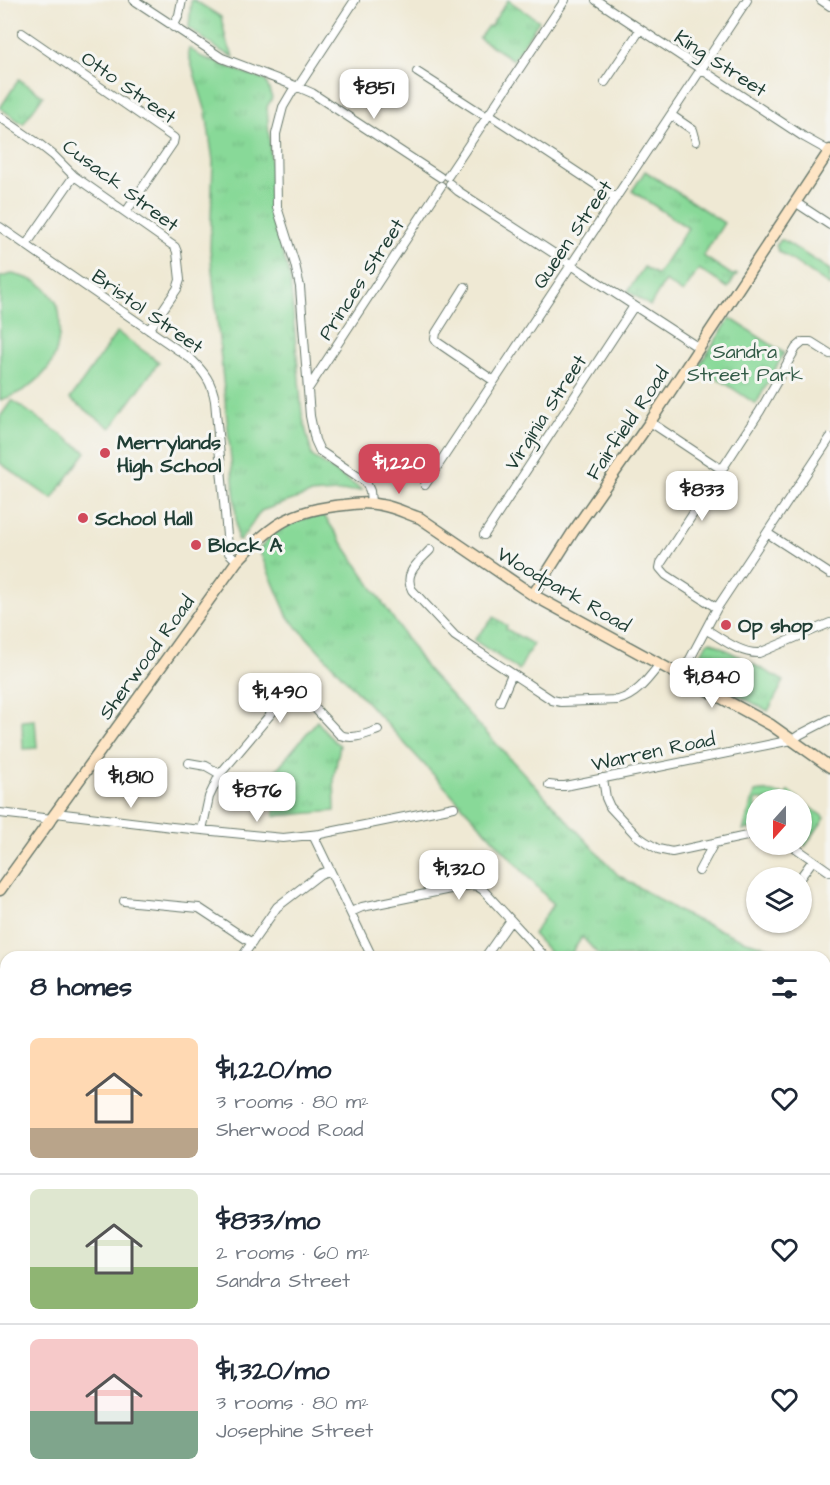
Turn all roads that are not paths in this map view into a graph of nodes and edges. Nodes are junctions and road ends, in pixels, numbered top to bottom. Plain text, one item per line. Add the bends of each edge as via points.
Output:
1 (134, 0) edge
2 (182, 0) edge
3 (355, 0) edge
4 (565, 0) edge
5 (596, 0) edge
6 (747, 0) edge
7 (820, 0) edge
8 (830, 6) edge
9 (173, 27) junction
10 (640, 30) junction
11 (22, 33) dead end
12 (701, 69) junction
13 (417, 72) dead end
14 (605, 82) dead end
15 (297, 87) junction
16 (670, 115) junction
17 (488, 116) junction
18 (0, 117) edge
19 (696, 141) dead end
20 (830, 150) edge
21 (74, 176) junction
22 (444, 181) junction
23 (616, 198) junction
24 (795, 202) junction
25 (126, 212) junction
26 (830, 225) edge
27 (0, 227) edge
28 (26, 245) junction
29 (571, 265) junction
30 (465, 287) dead end
31 (634, 306) junction
32 (149, 330) junction
33 (699, 348) junction
34 (830, 354) edge
35 (494, 381) junction
36 (308, 388) junction
37 (650, 422) junction
38 (830, 438) edge
39 (721, 469) junction
40 (425, 485) dead end
41 (371, 500) junction
42 (767, 533) junction
43 (484, 535) dead end
44 (430, 550) dead end
45 (237, 561) junction
46 (830, 574) edge
47 (533, 595) junction
48 (717, 608) junction
49 (830, 623) edge
50 (707, 630) junction
51 (660, 664) junction
52 (512, 674) junction
53 (681, 676) junction
54 (500, 702) dead end
55 (830, 719) edge
56 (378, 730) dead end
57 (792, 740) junction
58 (189, 763) dead end
59 (830, 767) edge
60 (220, 774) junction
61 (603, 777) junction
62 (549, 785) dead end
63 (454, 807) dead end
64 (0, 813) edge
65 (54, 816) junction
66 (202, 830) junction
67 (313, 835) junction
68 (746, 836) edge
69 (714, 843) junction
70 (806, 855) edge
71 (813, 860) junction
72 (808, 867) edge
73 (330, 870) junction
74 (699, 871) dead end
75 (830, 872) edge
76 (0, 890) edge
77 (124, 901) dead end
78 (351, 912) junction
79 (511, 920) junction
80 (252, 943) junction
81 (246, 951) edge
82 (369, 951) edge
83 (489, 951) edge
84 (539, 951) edge

1 - 9 street
2 - 9 street
3 - 15 street
4 - 17 street, Princes Street
5 - 10 street, King Street
6 - 12 street, Queen Street
7 - 8 street
9 - 15 street via 222,58
10 - 12 street, King Street
10 - 14 street
11 - 25 street, Otto Street via 174,138
12 - 16 street, Queen Street
12 - 20 street, King Street
13 - 17 street
15 - 22 street via 312,93
15 - 36 street via 283,107 276,134 277,207 300,287
16 - 19 street via 693,130
16 - 23 street, Queen Street
17 - 22 street, Princes Street
17 - 23 street
18 - 21 street, Cusack Street via 53,155
20 - 24 main road, Fairfield Road
21 - 25 street, Cusack Street
21 - 28 street
22 - 29 street
22 - 36 street, Princes Street
23 - 29 street, Queen Street
24 - 26 street
24 - 33 main road, Fairfield Road
25 - 32 street, Cusack Street via 177,252 177,289
27 - 28 street, Bristol Street
28 - 32 street, Bristol Street
29 - 31 street
29 - 35 street, Queen Street
30 - 35 street via 435,339
31 - 33 street
31 - 43 street, Virginia Street
32 - 45 street, Bristol Street via 191,359 211,385 228,547
33 - 37 main road, Fairfield Road
34 - 39 street via 811,342 796,348
35 - 40 street, Queen Street
36 - 41 street via 311,424 320,451 366,482
37 - 39 street
37 - 47 main road, Fairfield Road
38 - 42 street
39 - 48 street via 660,568
41 - 45 main road, Sherwood Road via 286,516 264,526 245,545
41 - 47 main road, Woodpark Road via 420,518
42 - 46 street
42 - 48 street
44 - 52 street via 411,573 412,590 454,636
45 - 65 main road, Sherwood Road
47 - 51 main road, Woodpark Road
48 - 50 street
49 - 50 street via 755,654
50 - 53 street
51 - 52 street via 635,692 618,700 556,701
51 - 53 main road, Woodpark Road
52 - 54 street
53 - 57 main road, Woodpark Road
55 - 57 street, Warren Road
56 - 60 street via 344,737 297,690 286,696
57 - 59 main road, Woodpark Road
57 - 61 street, Warren Road
58 - 60 street
60 - 66 street via 209,797
61 - 62 street, Warren Road via 565,786
61 - 69 street via 610,807 646,842 672,852
63 - 67 street
64 - 65 street
65 - 66 street
65 - 76 main road, Sherwood Road
66 - 67 street via 279,838
67 - 73 street
68 - 69 street
69 - 74 street
70 - 71 street
71 - 72 street
71 - 75 street
73 - 78 street
73 - 80 street via 278,907
77 - 80 street via 199,908
78 - 79 street via 472,885 483,890
78 - 82 street
79 - 83 street
79 - 84 street
80 - 81 street

